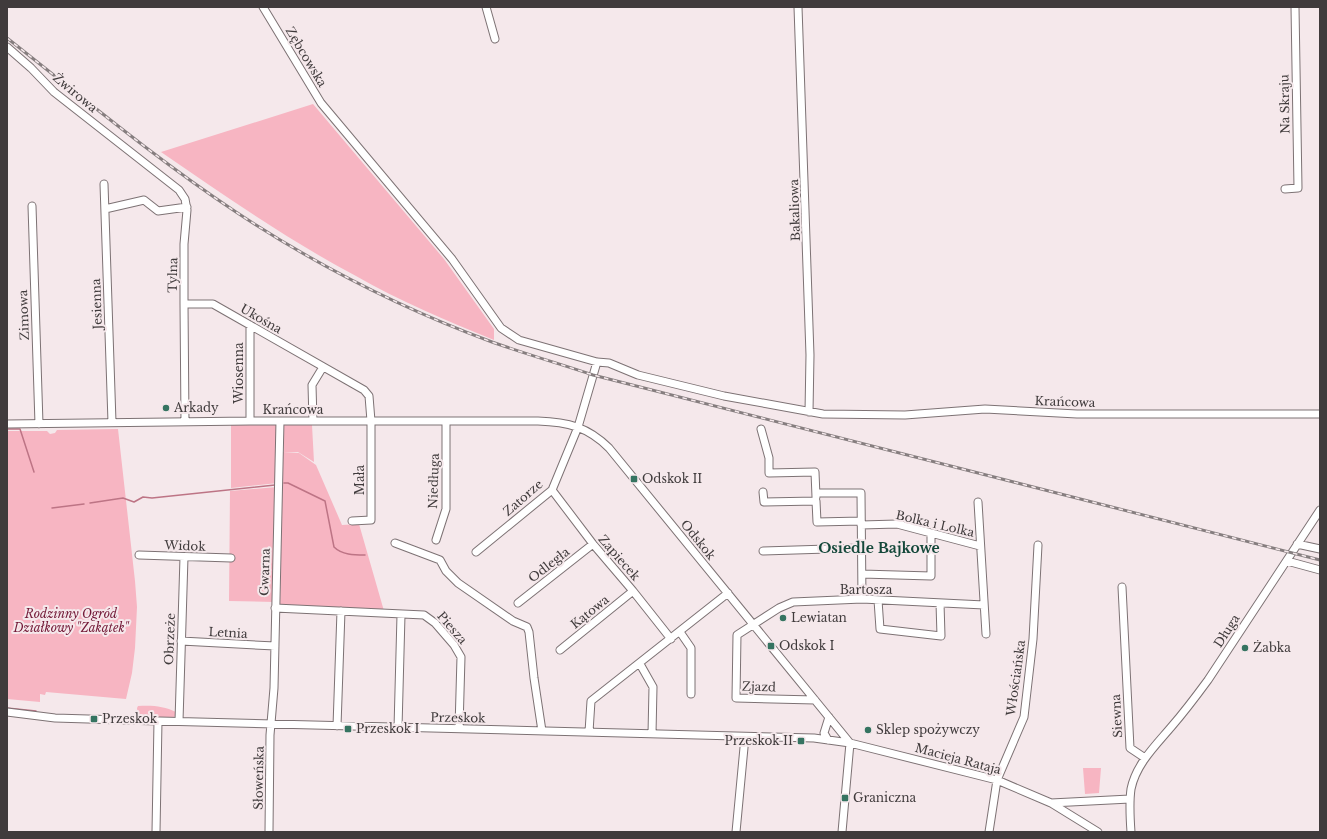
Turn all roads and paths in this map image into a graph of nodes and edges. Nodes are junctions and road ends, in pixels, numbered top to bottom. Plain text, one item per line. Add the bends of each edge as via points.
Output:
1 (264, 7) edge
2 (486, 7) edge
3 (798, 7) edge
4 (1295, 7) edge
5 (495, 39) dead end
6 (7, 47) edge
7 (132, 153) joint
8 (104, 184) dead end
9 (1285, 189) dead end
10 (32, 206) dead end
11 (187, 207) junction
12 (105, 209) junction
13 (184, 304) junction
14 (250, 325) junction
15 (597, 362) junction
16 (323, 367) junction
17 (809, 412) junction
18 (1320, 414) edge
19 (250, 421) junction
20 (280, 421) junction
21 (313, 421) junction
22 (371, 421) junction
23 (446, 421) junction
24 (112, 422) junction
25 (185, 422) junction
26 (7, 424) edge
27 (39, 424) junction
28 (578, 427) junction
29 (761, 429) dead end
30 (552, 490) junction
31 (763, 492) dead end
32 (816, 493) junction
33 (816, 501) junction
34 (978, 502) dead end
35 (1320, 510) edge
36 (352, 521) dead end
37 (861, 523) junction
38 (931, 534) junction
39 (436, 540) dead end
40 (395, 542) dead end
41 (592, 544) junction
42 (1297, 544) junction
43 (1038, 545) dead end
44 (980, 546) junction
45 (860, 548) junction
46 (1320, 549) edge
47 (763, 551) dead end
48 (476, 552) dead end
49 (139, 555) dead end
50 (184, 557) junction
51 (231, 558) dead end
52 (1286, 561) junction
53 (1320, 570) edge
54 (862, 574) junction
55 (1122, 587) dead end
56 (633, 591) junction
57 (728, 593) junction
58 (862, 600) junction
59 (878, 600) junction
60 (518, 603) dead end
61 (940, 603) junction
62 (984, 605) junction
63 (275, 608) junction
64 (341, 612) junction
65 (401, 615) junction
66 (754, 625) junction
67 (680, 632) junction
68 (986, 634) dead end
69 (671, 639) junction
70 (181, 641) junction
71 (275, 646) junction
72 (560, 650) dead end
73 (640, 664) junction
74 (691, 694) dead end
75 (815, 700) junction
76 (7, 712) edge
77 (829, 718) junction
78 (158, 721) junction
79 (179, 721) junction
80 (272, 724) junction
81 (337, 726) junction
82 (398, 728) junction
83 (459, 728) junction
84 (838, 728) junction
85 (826, 729) junction
86 (542, 730) junction
87 (589, 732) junction
88 (652, 734) junction
89 (745, 736) junction
90 (814, 738) junction
91 (831, 740) junction
92 (850, 743) junction
93 (1145, 758) junction
94 (997, 780) junction
95 (1130, 798) junction
96 (1051, 803) junction
97 (1129, 830) edge
98 (156, 832) edge
99 (269, 832) edge
100 (736, 832) edge
101 (842, 832) edge
102 (989, 832) edge
103 (1098, 832) edge

1 - 15 street, Zębcowska via 316,97 452,260 500,328 520,340
2 - 5 street
3 - 17 street, Bakaliowa via 810,355
4 - 9 street, Na Skraju via 1298,188
6 - 7 street, Żwirowa via 54,92
7 - 11 street, Tylna via 179,190
8 - 12 street, Jesienna
10 - 27 street, Zimowa
11 - 12 street via 158,211 144,200
11 - 13 street, Tylna
12 - 24 street, Jesienna
13 - 14 street, Ukośna via 213,304
13 - 25 street, Tylna
14 - 16 street, Ukośna
14 - 19 street, Wiosenna
15 - 17 street, Krańcowa via 609,363 638,375 724,396
15 - 28 street
16 - 21 street via 312,385
16 - 22 street, Ukośna via 367,393 370,399
17 - 18 street, Krańcowa via 905,414 985,409 1077,414
19 - 20 street, Krańcowa
19 - 25 street, Krańcowa
20 - 21 street, Krańcowa
20 - 63 street, Gwarna
21 - 22 street, Krańcowa
22 - 23 street, Krańcowa
22 - 36 street, Mała via 371,520
23 - 28 street, Krańcowa via 553,422
23 - 39 street, Niedługa via 446,509
24 - 25 street, Krańcowa
24 - 27 street, Krańcowa
26 - 27 street, Krańcowa
28 - 30 street, Zatorze
28 - 57 street, Odskok via 597,437 609,448
29 - 32 street via 769,458 769,473 815,472
30 - 41 street, Zapiecek
30 - 48 street, Zatorze
31 - 33 street via 764,502
32 - 33 street
32 - 37 street via 861,493
33 - 37 street, Bolka i Lolka via 817,522
34 - 44 street, Bolka i Lolka
35 - 42 street, Długa
37 - 38 street, Bolka i Lolka via 897,524
37 - 45 street
38 - 44 street, Bolka i Lolka
38 - 54 street via 931,576
40 - 86 street via 440,560 446,572 458,583 513,621 527,627 530,632
41 - 56 street, Zapiecek
41 - 60 street, Odległa
42 - 46 street
42 - 52 street, Długa
43 - 94 street, Włościańska via 1033,639 1024,717
44 - 62 street, Bolka i Lolka
45 - 47 street
45 - 54 street
49 - 50 street, Widok
50 - 51 street, Widok
50 - 70 street, Obrzeże
52 - 53 street
52 - 93 street, Długa via 1193,701
54 - 58 street
55 - 93 street, Siewna via 1130,748
56 - 69 street, Zapiecek
56 - 72 street, Kątowa
57 - 66 street, Odskok
57 - 67 street
58 - 59 street, Bartosza
58 - 66 street, Bartosza via 793,602
59 - 61 street, Bartosza
59 - 61 street via 880,629 941,636
61 - 62 street, Bartosza
62 - 68 street, Bolka i Lolka
63 - 64 street, Piesza
63 - 71 street, Gwarna
64 - 65 street, Piesza
64 - 81 street
65 - 82 street
65 - 83 street, Piesza via 424,615 429,618 459,652
66 - 75 street, Odskok
66 - 75 street, Zjazd via 737,635 736,698
67 - 69 street
67 - 74 street via 692,648
69 - 73 street
70 - 71 street, Letnia
70 - 79 street, Obrzeże
71 - 80 street, Gwarna
73 - 87 street via 591,701
73 - 88 street via 653,687
75 - 77 street, Odskok
76 - 78 street, Przeskok via 55,718
77 - 84 street, Odskok
77 - 85 street
78 - 79 street, Przeskok
78 - 98 street
79 - 80 street, Przeskok
80 - 81 street, Przeskok
80 - 99 street, Słoweńska
81 - 82 street, Przeskok
82 - 83 street, Przeskok
83 - 86 street, Przeskok
84 - 85 street via 833,725
84 - 91 street via 839,738
84 - 92 street
85 - 90 street
85 - 91 street via 824,736
86 - 87 street, Przeskok
87 - 88 street, Przeskok
88 - 89 street, Przeskok
89 - 90 street, Przeskok
89 - 100 street
90 - 91 street, Przeskok
91 - 92 street, Macieja Rataja
92 - 94 street, Macieja Rataja
92 - 101 street
93 - 95 street via 1135,777
94 - 96 street, Macieja Rataja
94 - 102 street, Włościańska
95 - 96 street, Macieja Rataja
95 - 97 street
96 - 103 street, Macieja Rataja

